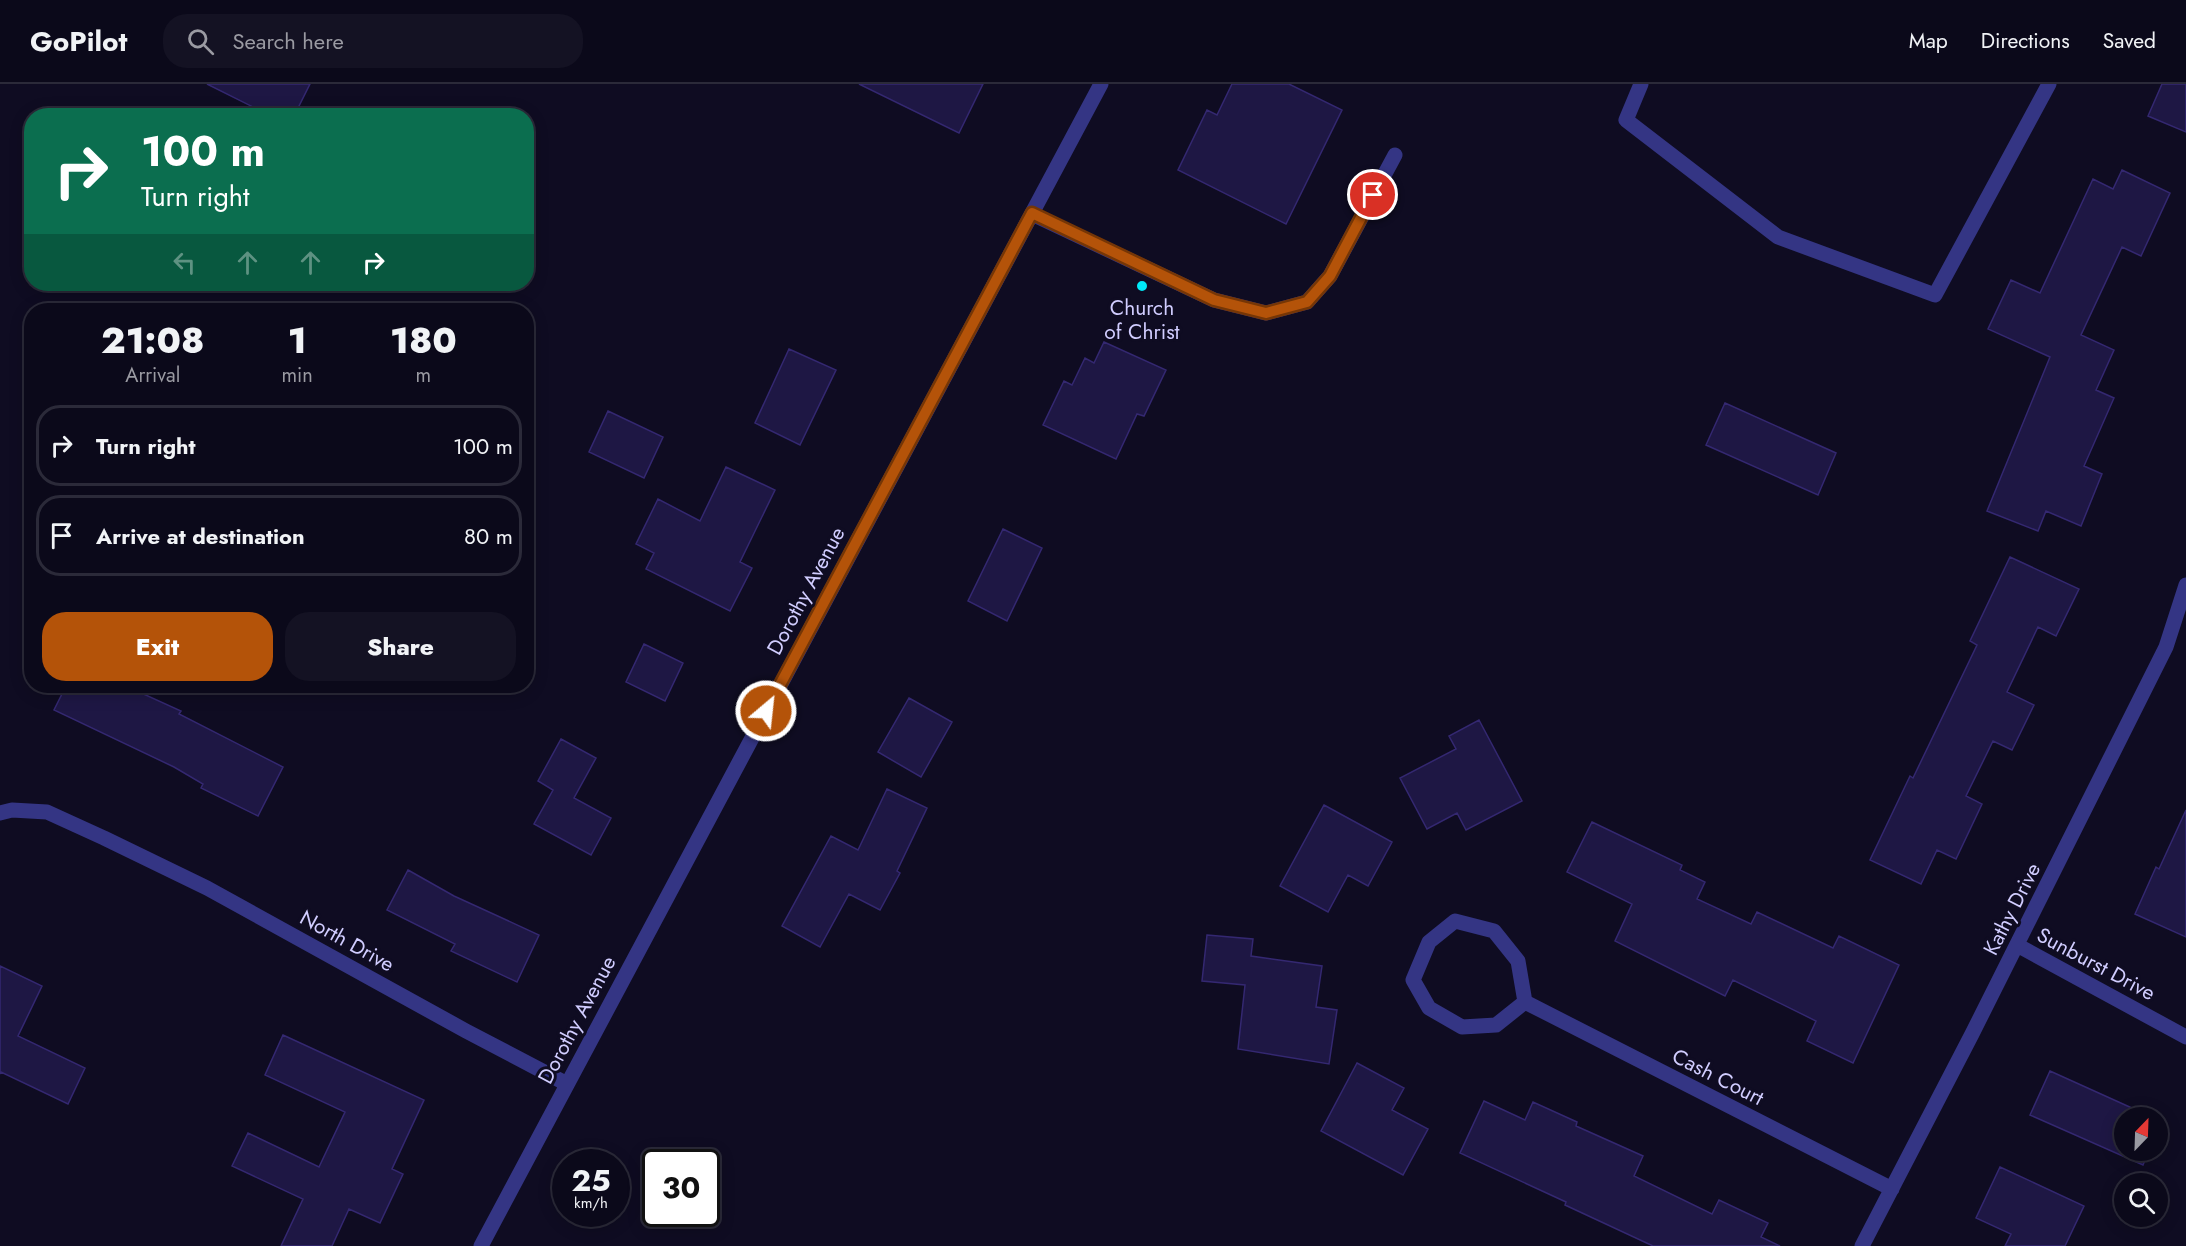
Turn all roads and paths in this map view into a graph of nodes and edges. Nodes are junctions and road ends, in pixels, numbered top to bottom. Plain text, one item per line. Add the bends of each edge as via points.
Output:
1 (1101, 84) edge
2 (1641, 84) edge
3 (2049, 84) edge
4 (1395, 155) dead end
5 (1032, 213) junction
6 (2186, 585) edge
7 (0, 813) edge
8 (2017, 945) junction
9 (1525, 1002) junction
10 (2186, 1037) edge
11 (567, 1084) junction
12 (1892, 1189) junction
13 (482, 1246) edge
14 (1862, 1246) edge

1 - 5 street, Dorothy Avenue
2 - 3 street via 1626,120 1778,237 1935,295
4 - 5 street via 1330,276 1307,302 1266,313 1214,300
5 - 11 street, Dorothy Avenue
6 - 8 street, Kathy Drive via 2166,647
7 - 11 street, North Drive via 47,812 104,838 207,888
8 - 10 street, Sunburst Drive
8 - 12 street, Kathy Drive
9 - 9 street via 1518,961 1494,931 1455,921 1429,942 1413,980 1429,1008 1462,1027 1496,1025
9 - 12 street, Cash Court
11 - 13 street, Dorothy Avenue
12 - 14 street, Kathy Drive

